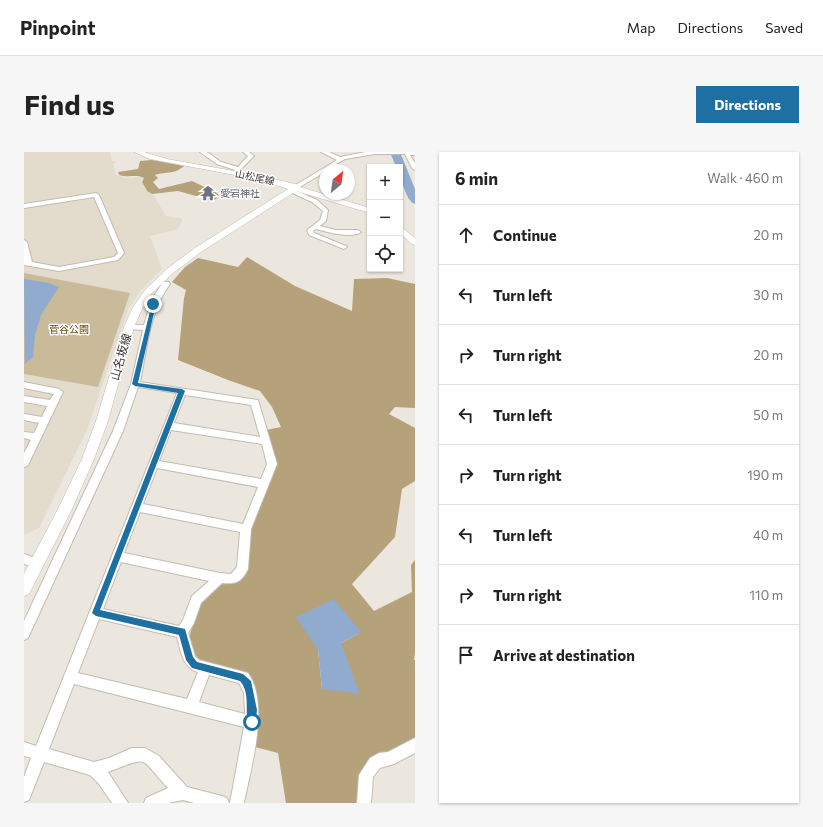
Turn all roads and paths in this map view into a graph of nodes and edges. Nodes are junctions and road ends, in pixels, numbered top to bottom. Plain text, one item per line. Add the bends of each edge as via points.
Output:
1 (138, 152) edge
2 (203, 152) edge
3 (246, 152) edge
4 (324, 152) edge
5 (388, 152) edge
6 (402, 152) edge
7 (406, 152) edge
8 (415, 153) edge
9 (340, 159) junction
10 (415, 168) edge
11 (237, 171) junction
12 (293, 189) junction
13 (319, 196) edge
14 (336, 200) joint
15 (24, 206) edge
16 (322, 206) junction
17 (367, 210) edge
18 (315, 227) junction
19 (358, 232) dead end
20 (403, 232) edge
21 (415, 242) edge
22 (344, 247) dead end
23 (24, 248) edge
24 (26, 264) edge
25 (166, 284) dead end
26 (129, 327) junction
27 (147, 328) junction
28 (135, 384) junction
29 (24, 385) edge
30 (182, 391) junction
31 (24, 399) edge
32 (53, 404) junction
33 (24, 417) edge
34 (45, 421) junction
35 (169, 426) junction
36 (24, 435) edge
37 (37, 438) junction
38 (265, 441) junction
39 (28, 448) edge
40 (24, 463) edge
41 (154, 464) junction
42 (264, 484) junction
43 (137, 508) junction
44 (246, 529) junction
45 (118, 557) junction
46 (24, 559) edge
47 (38, 563) junction
48 (220, 578) junction
49 (24, 589) edge
50 (96, 613) junction
51 (182, 632) junction
52 (24, 634) edge
53 (205, 669) junction
54 (70, 677) junction
55 (191, 707) junction
56 (252, 722) junction
57 (415, 745) edge
58 (24, 749) edge
59 (40, 754) junction
60 (94, 769) junction
61 (183, 793) junction
62 (24, 795) edge
63 (122, 803) edge
64 (151, 803) edge
65 (222, 803) edge
66 (237, 803) edge
67 (364, 803) edge

1 - 11 main road, 山松尾線 via 167,161
2 - 11 street
3 - 11 street via 251,156
4 - 9 street
5 - 6 street
5 - 9 street via 360,154
6 - 7 street
7 - 8 street
7 - 10 street
9 - 12 street
11 - 12 main road, 山松尾線
12 - 13 main road, 山松尾線
12 - 16 street
12 - 26 main road, 山名坂線 via 170,271 149,291
14 - 16 street
14 - 17 main road, 山松尾線
15 - 24 street via 96,195 121,253 116,259 59,269
16 - 18 street via 326,216
18 - 19 street via 336,232
18 - 22 street via 310,230 311,234
20 - 21 main road
23 - 24 street
25 - 27 street via 153,304
26 - 27 street
26 - 47 main road, 山名坂線 via 88,460
27 - 28 street
28 - 30 street
28 - 52 street via 118,431
29 - 32 street via 59,392
30 - 35 street
30 - 38 street via 255,402
31 - 32 street
32 - 34 street
33 - 34 street
34 - 37 street
35 - 38 street
35 - 41 street
36 - 37 street
37 - 39 street
38 - 42 street via 272,464
39 - 40 street
41 - 42 street
41 - 43 street
42 - 44 street
43 - 44 street
43 - 45 street
44 - 48 street via 242,569 234,579
45 - 48 street
45 - 50 street
46 - 47 street
47 - 49 main road, 山名坂線
48 - 51 street via 196,600
50 - 51 street
50 - 54 street
51 - 53 street via 190,660 195,666
53 - 55 street
53 - 56 street via 243,678 248,684
54 - 55 street
54 - 59 street
55 - 56 street
56 - 66 street
57 - 67 street via 389,760 379,760 375,763 366,775
58 - 59 street
59 - 60 street
59 - 62 street
60 - 61 street via 132,755 144,754 153,759
60 - 63 street
61 - 64 street via 172,794
61 - 65 street

